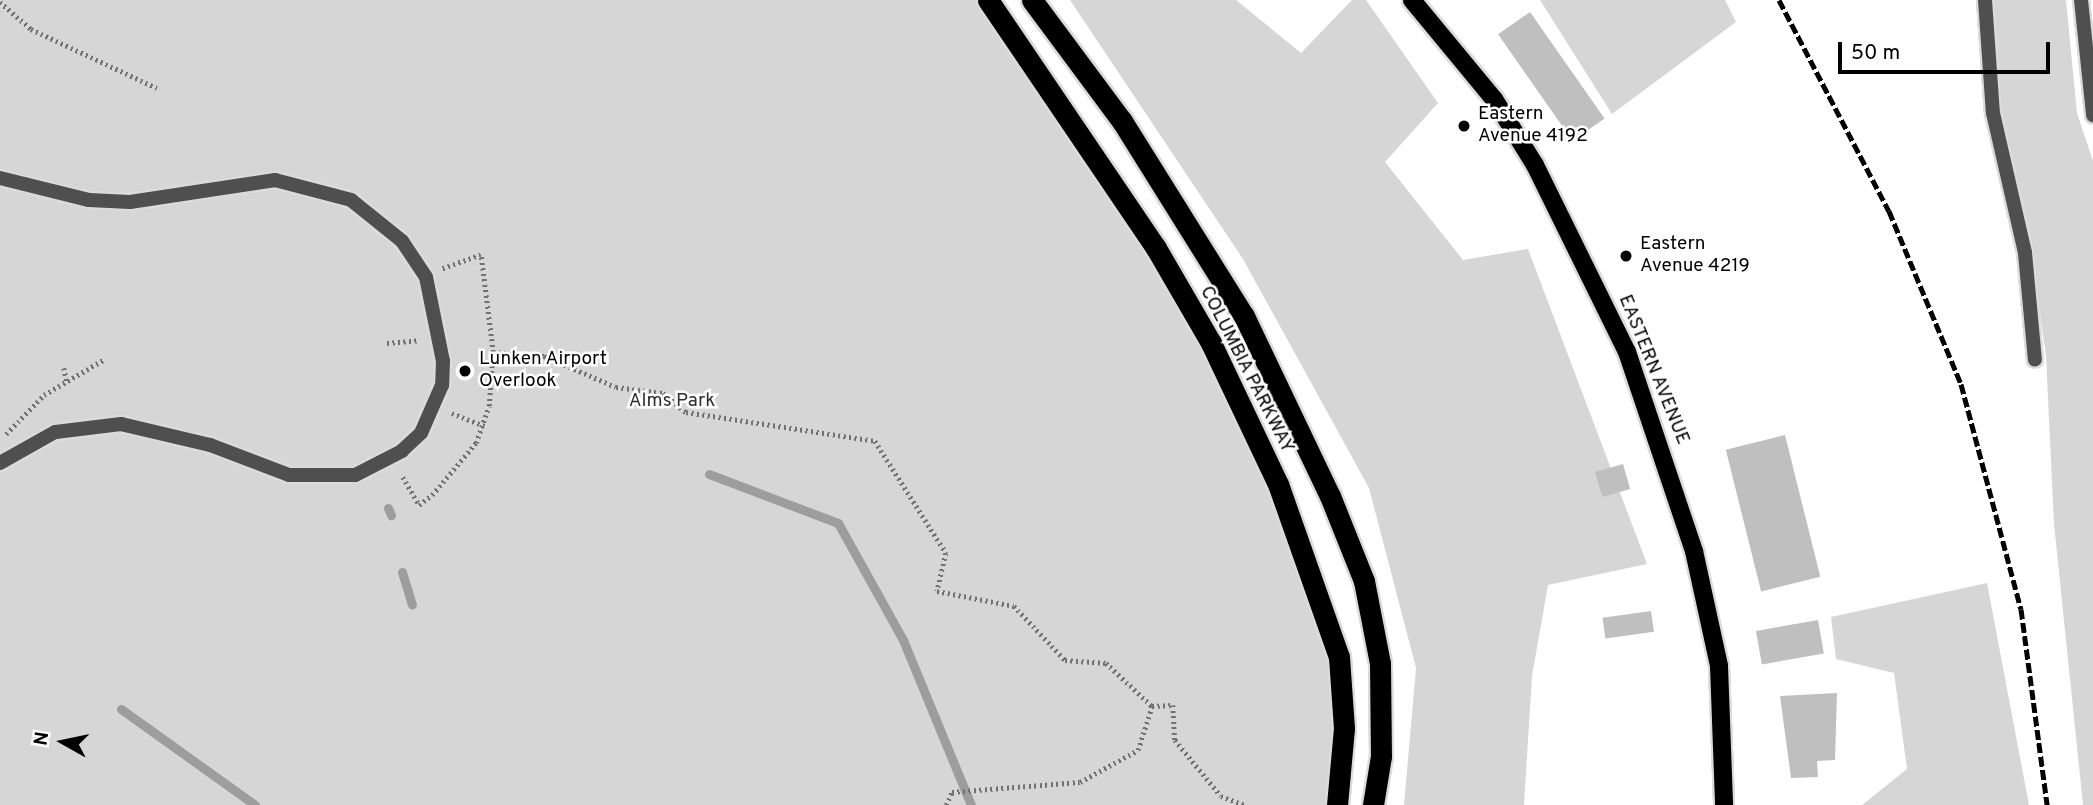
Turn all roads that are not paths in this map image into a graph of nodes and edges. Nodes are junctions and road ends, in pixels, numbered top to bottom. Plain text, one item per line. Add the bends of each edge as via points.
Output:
1 (988, 0) edge
2 (1032, 0) edge
3 (1412, 0) edge
4 (1985, 0) edge
5 (2081, 0) edge
6 (2093, 115) edge
7 (0, 178) edge
8 (2035, 360) dead end
9 (0, 463) edge
10 (1337, 805) edge
11 (1373, 805) edge
12 (1724, 805) edge

1 - 10 highway, COLUMBIA PARKWAY via 1156,248 1211,343 1278,484 1339,657 1343,728
2 - 11 highway, COLUMBIA PARKWAY via 1122,121 1244,316 1330,496 1364,581 1380,663 1381,756
3 - 12 main road, EASTERN AVENUE via 1494,99 1528,154 1627,352 1694,551 1719,666
4 - 8 street via 1993,113 2025,253
5 - 6 street
7 - 9 street via 89,200 130,202 275,180 351,200 402,241 426,277 443,361 442,386 421,433 380,466 355,475 289,475 210,445 121,424 55,432

